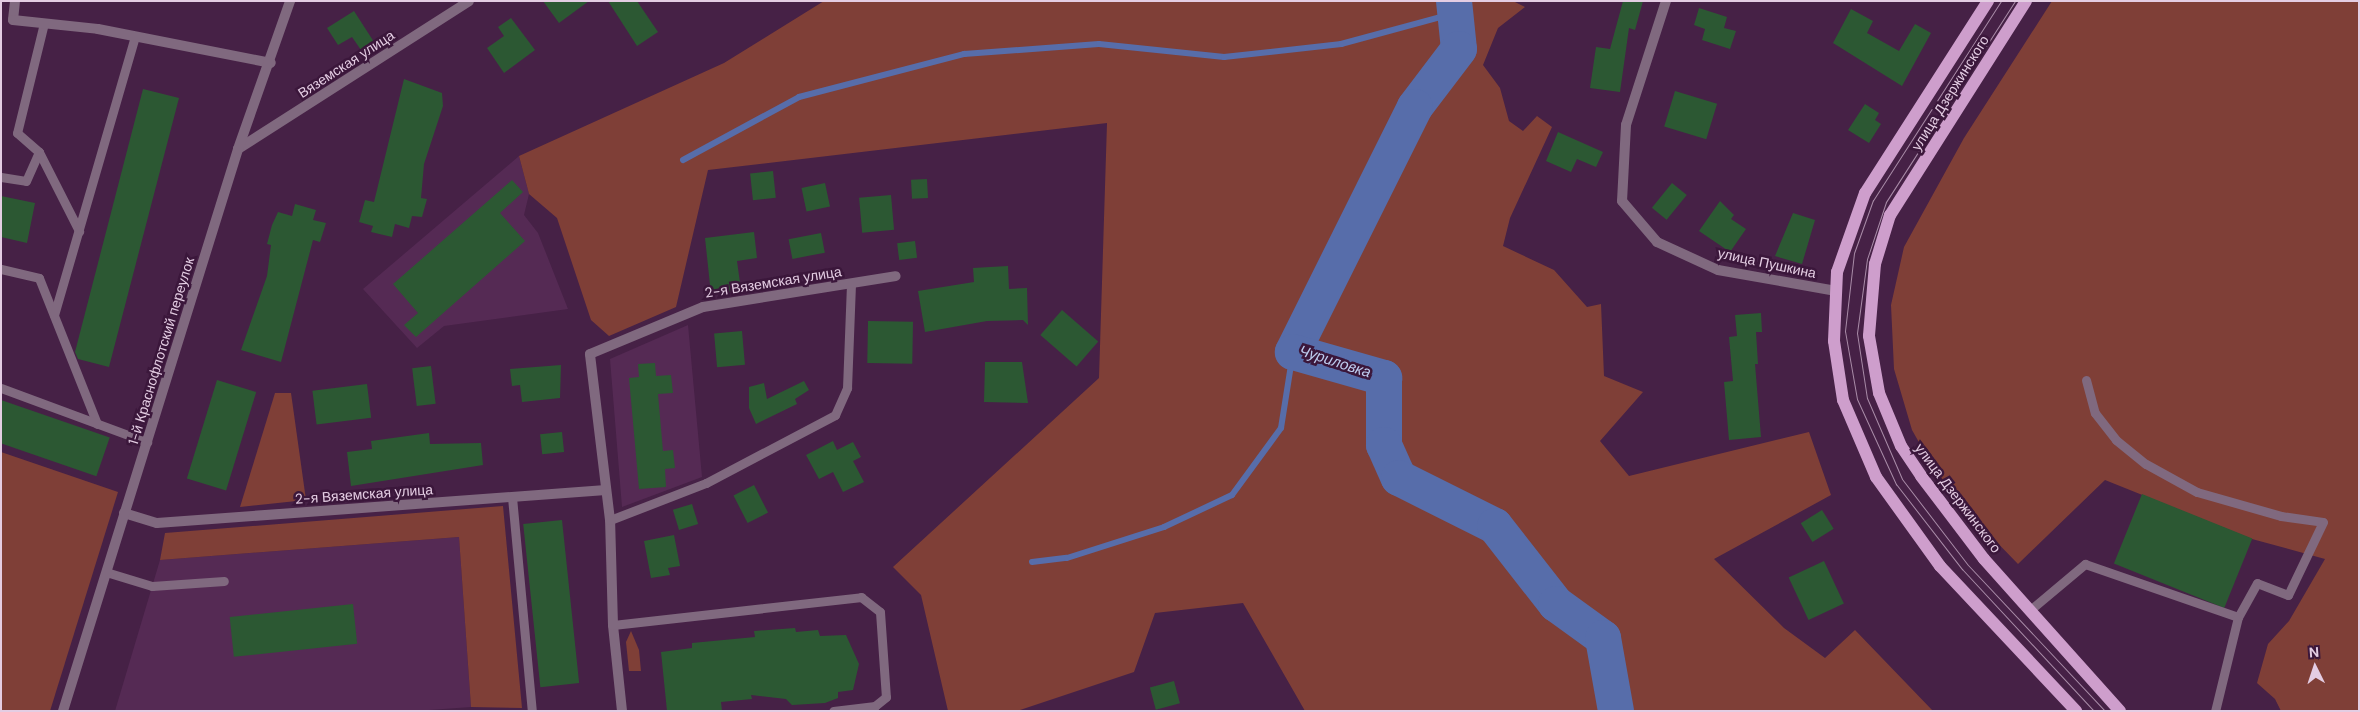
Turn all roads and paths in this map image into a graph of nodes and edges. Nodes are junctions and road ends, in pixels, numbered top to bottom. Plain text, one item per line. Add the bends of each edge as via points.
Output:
1 (15, 1) edge
2 (290, 1) edge
3 (469, 1) edge
4 (1666, 1) edge
5 (1988, 1) edge
6 (2026, 1) edge
7 (44, 23) junction
8 (136, 36) junction
9 (271, 63) junction
10 (238, 149) junction
11 (39, 152) junction
12 (1, 177) edge
13 (79, 231) junction
14 (1, 269) edge
15 (896, 276) dead end
16 (851, 283) junction
17 (1836, 291) junction
18 (54, 315) junction
19 (2086, 380) dead end
20 (1, 388) edge
21 (97, 424) junction
22 (146, 442) junction
23 (606, 490) junction
24 (512, 497) junction
25 (124, 513) junction
26 (610, 520) junction
27 (106, 572) junction
28 (224, 581) dead end
29 (2030, 610) junction
30 (2238, 617) junction
31 (613, 625) junction
32 (63, 711) edge
33 (532, 711) edge
34 (622, 711) edge
35 (833, 711) edge
36 (2076, 711) edge
37 (2120, 711) edge
38 (2215, 711) edge

1 - 7 street via 13,20
2 - 9 street, 1-й Краснофлотский переулок
3 - 10 street, Вяземская улица
4 - 17 street, улица Пушкина via 1626,125 1622,201 1657,242 1718,270
5 - 17 main road, улица Дзержинского via 1865,193 1836,272
6 - 29 main road, улица Дзержинского via 1890,214 1875,264 1869,336 1879,393 1901,446 1984,559
7 - 8 street
7 - 11 lane via 17,133
8 - 9 street
8 - 13 lane
9 - 10 street, 1-й Краснофлотский переулок
10 - 22 street, 1-й Краснофлотский переулок
11 - 12 lane via 26,181
11 - 13 lane
13 - 18 lane
14 - 18 lane via 39,278
15 - 16 street, 2-я Вяземская улица
16 - 23 street, 2-я Вяземская улица via 703,307 590,354
16 - 26 lane via 847,388 835,415 706,483
17 - 36 main road, улица Дзержинского via 1834,341 1843,400 1876,476 1940,566
18 - 21 lane
19 - 30 lane via 2095,413 2116,440 2146,464 2197,492 2281,516 2322,522 2288,595 2257,583
20 - 21 lane
21 - 22 lane
22 - 25 street, 1-й Краснофлотский переулок
23 - 24 street, 2-я Вяземская улица
23 - 26 street, 2-я Вяземская улица
24 - 25 street, 2-я Вяземская улица via 157,523
24 - 33 lane
25 - 27 street, 1-й Краснофлотский переулок
26 - 31 street, 2-я Вяземская улица
27 - 28 lane via 152,586
27 - 32 street, 1-й Краснофлотский переулок
29 - 30 lane via 2085,564
29 - 37 main road, улица Дзержинского
30 - 38 lane
31 - 34 street, 2-я Вяземская улица
31 - 35 lane via 861,597 880,612 886,697 875,706

